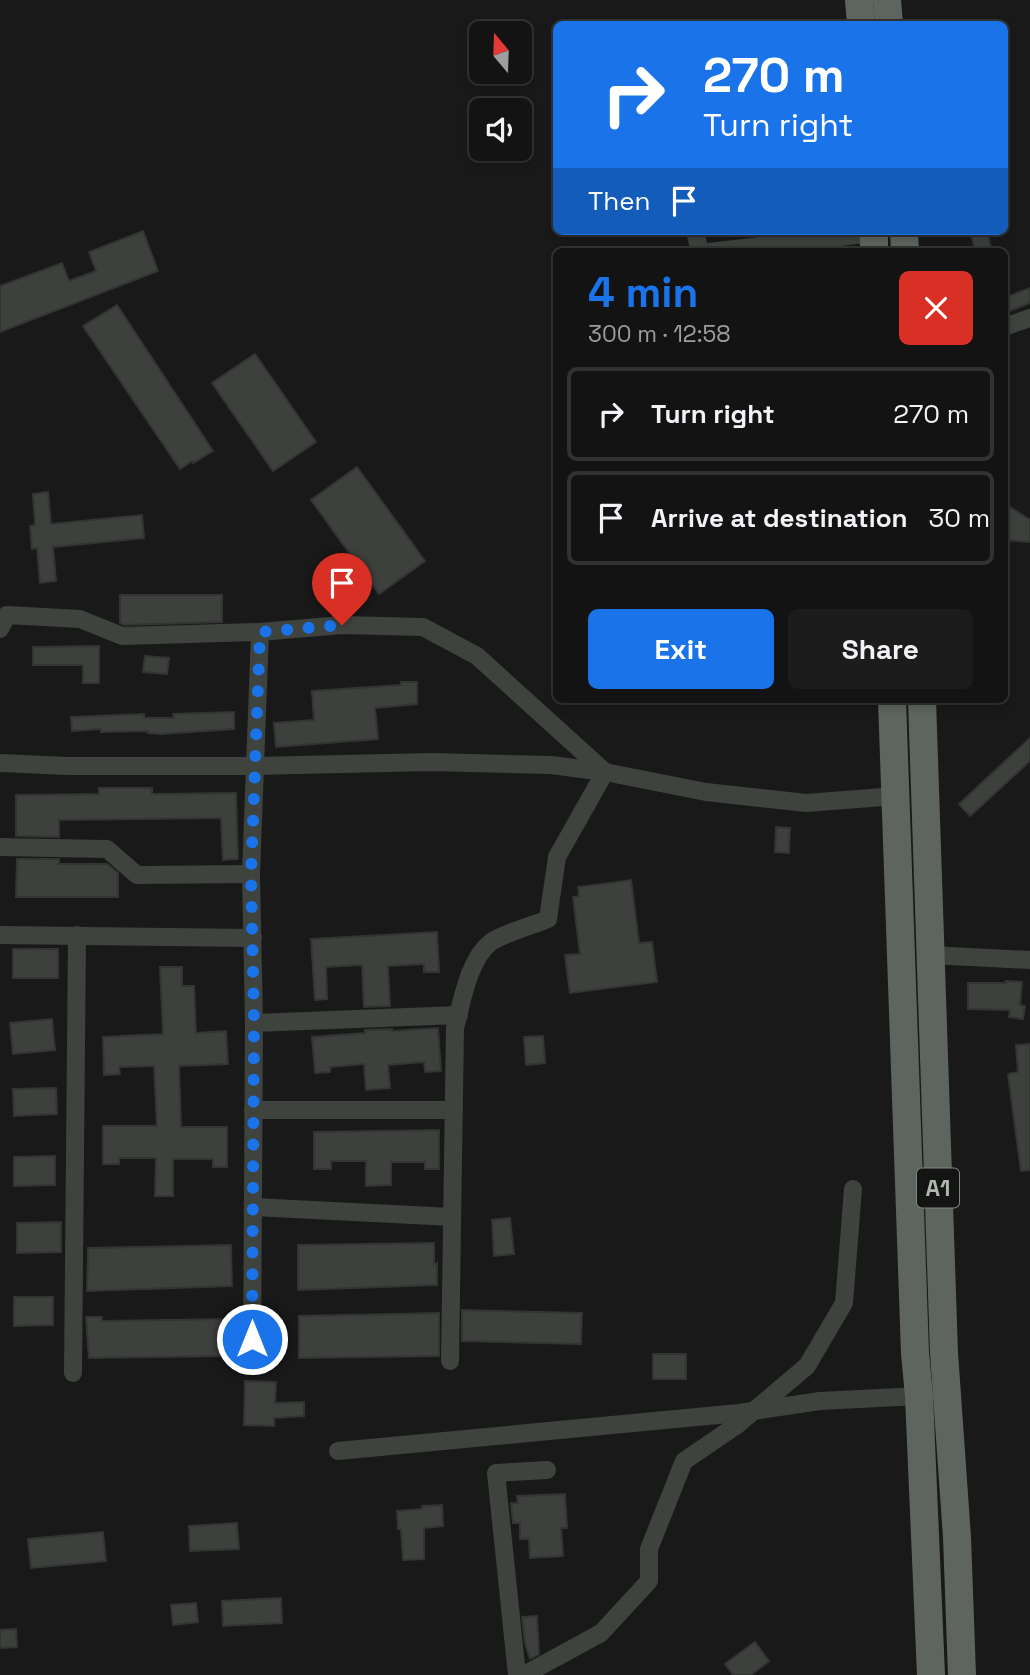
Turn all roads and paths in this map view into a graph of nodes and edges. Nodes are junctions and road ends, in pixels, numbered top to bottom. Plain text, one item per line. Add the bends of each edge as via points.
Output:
1 (859, 0) edge
2 (887, 0) edge
3 (861, 21) edge
4 (889, 21) edge
5 (874, 239) edge
6 (760, 248) edge
7 (1030, 318) edge
8 (1008, 326) edge
9 (0, 629) edge
10 (260, 632) junction
11 (892, 703) edge
12 (922, 703) edge
13 (0, 763) edge
14 (254, 766) junction
15 (605, 772) junction
16 (896, 796) junction
17 (0, 847) edge
18 (251, 874) junction
19 (77, 935) junction
20 (0, 936) edge
21 (253, 938) junction
22 (930, 955) junction
23 (1030, 960) edge
24 (459, 1015) junction
25 (254, 1023) junction
26 (253, 1110) junction
27 (454, 1110) junction
28 (853, 1189) dead end
29 (253, 1207) junction
30 (452, 1217) junction
31 (450, 1361) dead end
32 (252, 1365) dead end
33 (73, 1373) dead end
34 (919, 1396) junction
35 (754, 1410) junction
36 (338, 1451) dead end
37 (547, 1470) dead end
38 (517, 1675) edge
39 (524, 1675) edge
40 (930, 1675) edge
41 (962, 1675) edge

1 - 3 highway
2 - 4 highway
5 - 6 street
7 - 8 street
9 - 10 street via 7,615 80,619 122,636
10 - 14 street
10 - 15 street via 342,625 423,627 477,656
11 - 16 highway, A1
12 - 22 highway, A1
13 - 14 street
14 - 15 street via 431,762 551,765
14 - 18 street
15 - 16 street via 706,792 806,803
15 - 24 street via 557,857 548,919 491,942 467,979
16 - 34 highway, A1
17 - 18 street via 107,849 137,875
18 - 21 street
19 - 20 street
19 - 21 street
19 - 33 street
21 - 25 street
22 - 23 street
22 - 41 highway, A1 via 944,1353
24 - 25 street
24 - 27 street
25 - 26 street
26 - 27 street
26 - 29 street
27 - 30 street
28 - 35 street via 844,1303 807,1366
29 - 30 street
29 - 32 street
30 - 31 street
34 - 35 street
34 - 40 highway, A1
35 - 36 street
35 - 39 street via 684,1461 649,1549 649,1581 601,1633
37 - 38 street via 496,1473

